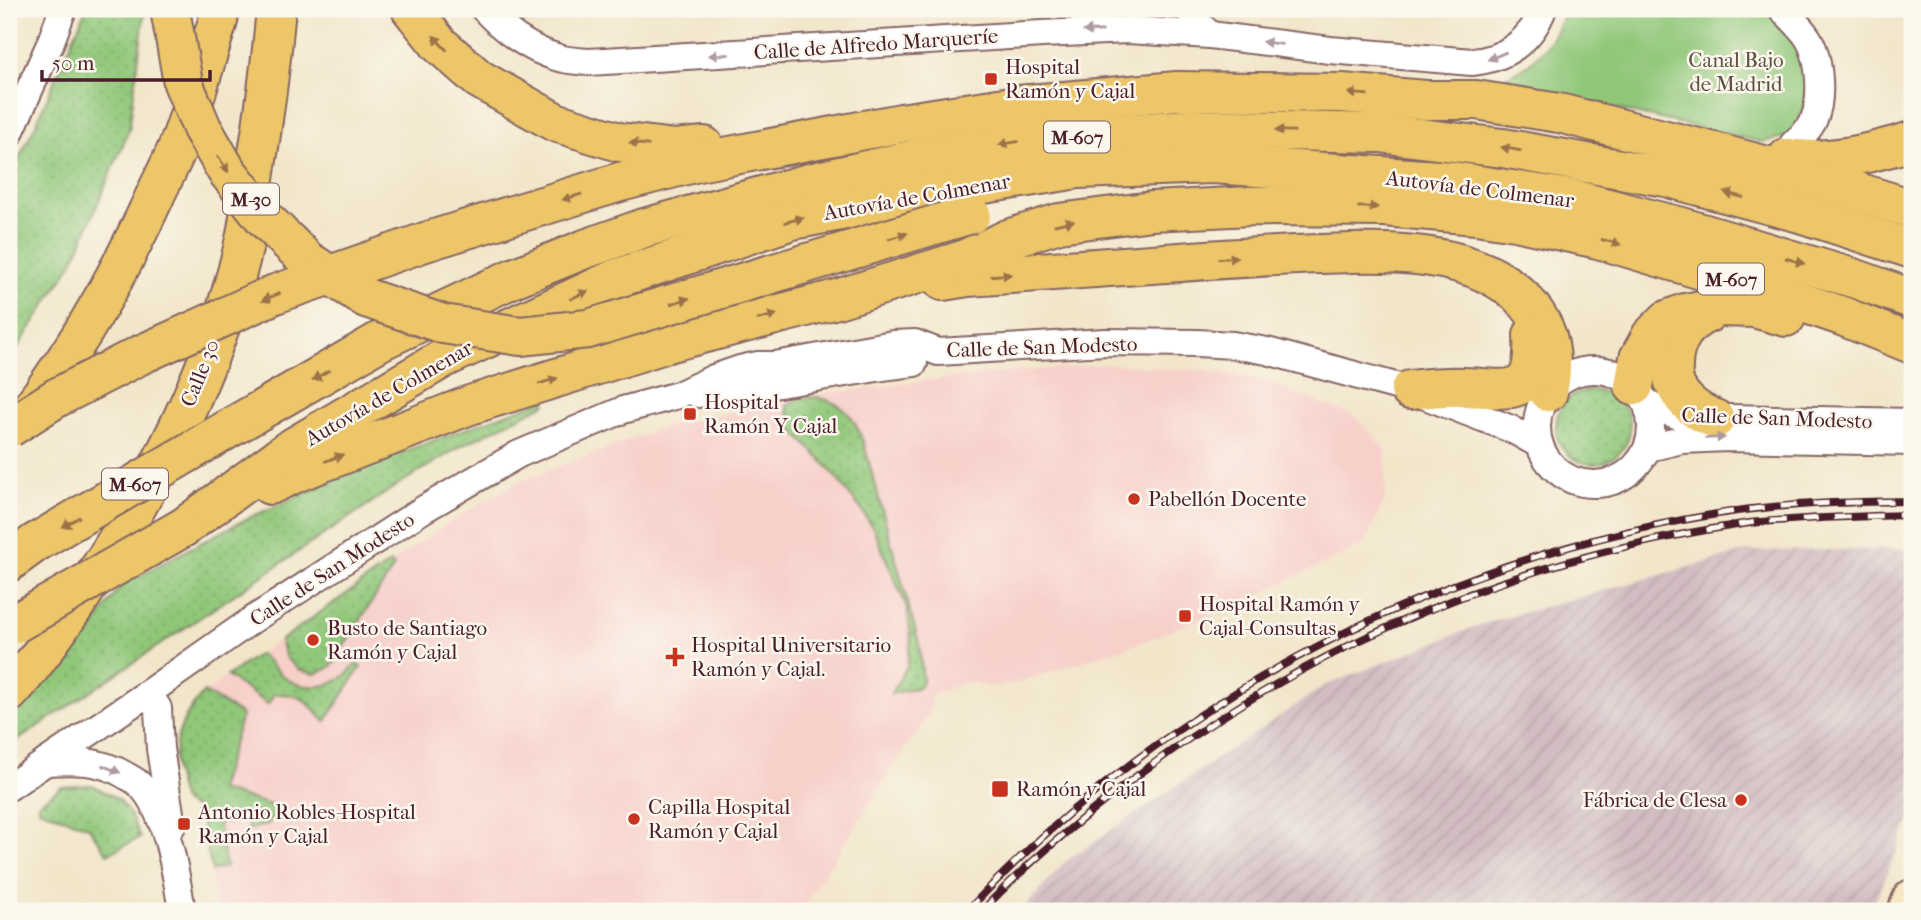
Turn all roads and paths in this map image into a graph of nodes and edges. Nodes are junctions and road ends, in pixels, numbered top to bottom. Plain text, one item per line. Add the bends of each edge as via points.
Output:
1 (63, 9) edge
2 (170, 9) edge
3 (194, 9) edge
4 (220, 9) edge
5 (276, 9) edge
6 (411, 9) edge
7 (1147, 9) edge
8 (1189, 9) edge
9 (1543, 9) edge
10 (1782, 9) edge
11 (488, 13) edge
12 (1128, 30) junction
13 (1210, 35) junction
14 (1426, 100) junction
15 (1559, 113) junction
16 (901, 123) junction
17 (9, 135) edge
18 (1912, 141) edge
19 (1793, 144) dead end
20 (1313, 170) junction
21 (1912, 209) edge
22 (1912, 226) edge
23 (1912, 249) edge
24 (837, 299) junction
25 (1912, 299) edge
26 (1527, 302) junction
27 (1719, 307) junction
28 (380, 341) junction
29 (1912, 344) edge
30 (1912, 351) edge
31 (923, 353) junction
32 (1410, 390) junction
33 (1639, 393) junction
34 (1547, 394) junction
35 (678, 395) junction
36 (9, 400) edge
37 (1715, 419) junction
38 (1912, 422) edge
39 (9, 428) edge
40 (9, 437) edge
41 (1912, 442) edge
42 (1538, 444) junction
43 (1647, 448) junction
44 (184, 527) junction
45 (22, 553) edge
46 (12, 625) edge
47 (9, 693) edge
48 (148, 693) junction
49 (45, 763) junction
50 (9, 787) edge
51 (176, 873) junction
52 (1912, 899) edge
53 (182, 911) edge
54 (1907, 911) edge

1 - 17 street
2 -> 20 highway, bridge via 183,83 202,128 226,170 264,218 308,261 366,298 443,324 520,336 588,329 971,214 1078,195
3 - 36 highway via 159,130 108,248 50,347
4 - 40 highway via 179,143 127,257 44,393
5 - 47 highway, Calle 30 / M-30 via 246,235 225,310 197,383 132,518
16 -> 6 highway via 675,149 619,142 555,122 479,79 439,44
7 - 12 street
8 - 13 street
9 -> 13 street, Calle de Alfredo Marqueríe via 1520,44 1501,56 1472,62
10 - 19 street via 1808,38 1818,74 1815,117
12 -> 11 street, Calle de Alfredo Marqueríe via 589,62 531,48
12 - 13 street, Calle de Alfredo Marqueríe
14 - 15 highway via 1476,100
14 -> 16 highway via 1342,93 1177,91 1018,105
14 - 22 highway via 1568,125 1811,190
15 - 18 highway via 1616,117 1798,159 1829,160
15 - 21 highway via 1813,177
16 - 28 highway via 716,175 634,204 484,276
16 -> 39 highway, bridge via 698,162 428,241 275,294 140,355
20 -> 25 highway, Autovía de Colmenar / M-607 via 1452,181 1572,199 1682,227
44 -> 20 highway, Autovía de Colmenar / M-607 via 290,449 444,358 615,279 792,220 1078,169 1213,164
23 -> 28 highway, Autovía de Colmenar / M-607 via 1665,177 1503,148 1379,133 1190,129 1030,140 809,183 585,249
24 -> 26 highway via 968,277 1373,252 1425,256 1467,266 1498,279
24 -> 29 highway, M-607 via 1070,221 1227,206 1384,207 1476,215 1598,239 1745,283
44 -> 24 highway via 298,472 470,405 671,342
26 - 32 highway via 1533,329 1532,361 1519,386
26 - 34 highway via 1548,335 1551,377
27 - 30 highway via 1754,308
27 - 33 highway via 1667,320 1651,336 1639,358
27 - 37 highway via 1682,332 1673,354 1673,380 1683,398
28 -> 45 highway, Autovía de Colmenar / M-607, bridge
31 - 32 street, Calle de San Modesto via 1105,342 1233,345
31 - 35 street, Calle de San Modesto via 873,368 740,391
31 - 35 street, Calle de San Modesto via 893,344 758,365
32 - 34 street, Calle de San Modesto via 1492,402
32 - 42 street, Calle de San Modesto
33 - 34 street via 1621,376 1590,369 1560,381
33 - 37 street, Calle de San Modesto via 1658,409 1682,417
33 - 43 street via 1650,416
34 - 42 street via 1538,411
35 - 48 street, Calle de San Modesto via 623,410 519,454 424,509
37 - 38 street, Calle de San Modesto
43 -> 41 street, Calle de San Modesto via 1682,440 1727,438
42 - 43 street via 1563,477 1594,485 1626,475
44 - 46 highway, Autovía de Colmenar / M-607, bridge
48 - 49 street, Calle de San Modesto
48 - 51 street via 158,708
49 - 50 street, Calle de San Modesto
49 -> 51 street via 90,761 139,783 155,807
51 - 53 street
52 - 54 main road

